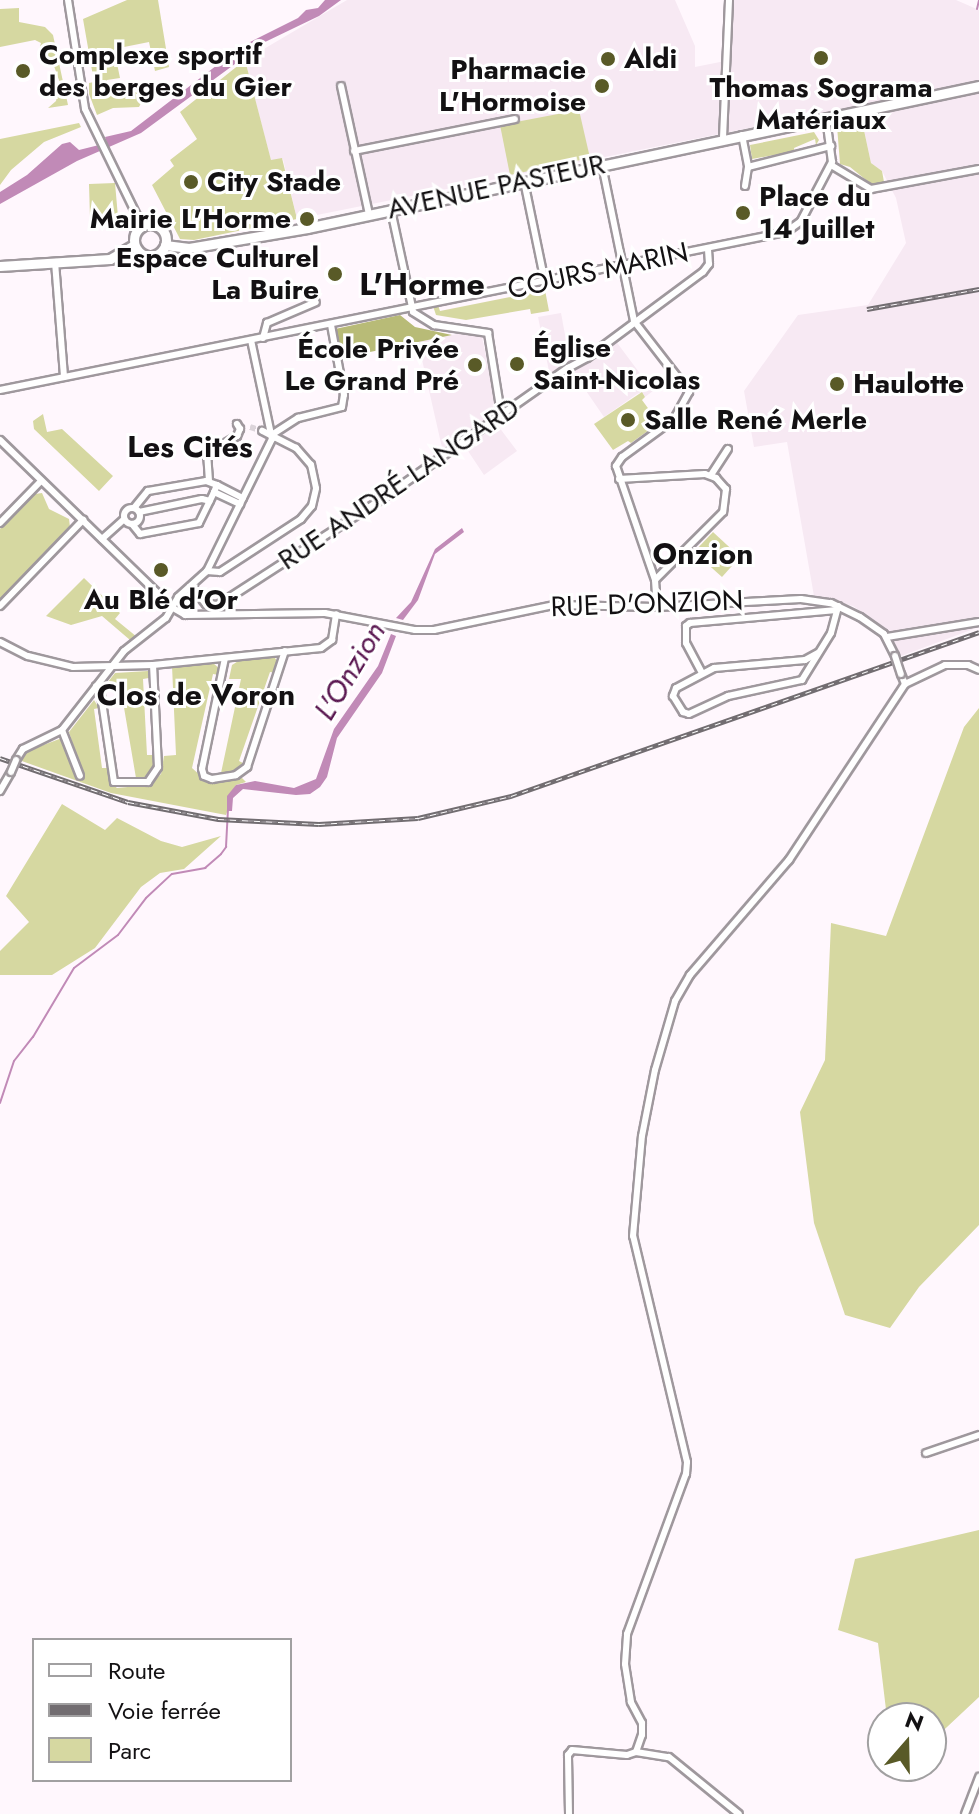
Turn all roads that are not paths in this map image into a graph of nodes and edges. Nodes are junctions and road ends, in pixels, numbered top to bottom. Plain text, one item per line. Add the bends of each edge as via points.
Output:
1 (68, 0) edge
2 (729, 0) edge
3 (341, 86) dead end
4 (979, 86) edge
5 (826, 118) junction
6 (515, 119) dead end
7 (742, 135) junction
8 (723, 138) junction
9 (831, 146) junction
10 (354, 151) junction
11 (602, 164) junction
12 (831, 165) junction
13 (748, 167) junction
14 (979, 169) edge
15 (524, 181) junction
16 (745, 186) dead end
17 (391, 210) junction
18 (369, 214) junction
19 (142, 226) junction
20 (134, 245) junction
21 (165, 245) junction
22 (708, 248) junction
23 (55, 262) junction
24 (0, 266) edge
25 (623, 266) junction
26 (545, 282) junction
27 (316, 302) dead end
28 (412, 308) junction
29 (634, 321) junction
30 (331, 325) junction
31 (263, 338) junction
32 (251, 340) junction
33 (64, 377) junction
34 (0, 390) edge
35 (501, 413) junction
36 (250, 427) dead end
37 (262, 431) tunnel mouth
38 (273, 434) junction
39 (0, 440) edge
40 (728, 449) dead end
41 (711, 475) junction
42 (619, 479) junction
43 (41, 481) junction
44 (209, 481) junction
45 (176, 486) junction
46 (216, 489) junction
47 (210, 501) junction
48 (242, 501) junction
49 (179, 503) junction
50 (136, 510) junction
51 (124, 519) junction
52 (83, 520) junction
53 (0, 523) edge
54 (132, 524) junction
55 (102, 539) junction
56 (207, 571) junction
57 (655, 580) junction
58 (192, 587) junction
59 (0, 606) edge
60 (657, 607) junction
61 (173, 608) junction
62 (838, 608) junction
63 (336, 614) junction
64 (979, 622) edge
65 (887, 637) junction
66 (0, 642) edge
67 (285, 651) junction
68 (818, 653) junction
69 (225, 658) junction
70 (112, 665) junction
71 (153, 665) junction
72 (979, 670) edge
73 (702, 673) junction
74 (905, 684) junction
75 (96, 686) junction
76 (62, 730) junction
77 (80, 776) dead end
78 (0, 791) edge
79 (979, 1435) edge
80 (926, 1453) dead end
81 (636, 1752) junction
82 (979, 1777) edge
83 (569, 1814) edge
84 (739, 1814) edge
85 (965, 1814) edge

1 - 19 street via 83,103
2 - 8 street
3 - 10 street
4 - 5 main road, AVENUE PASTEUR
5 - 7 main road, AVENUE PASTEUR
5 - 9 street, COURS MARIN
6 - 10 street
7 - 8 main road, AVENUE PASTEUR
7 - 13 street
8 - 11 main road, AVENUE PASTEUR
9 - 12 street, COURS MARIN
9 - 13 street
10 - 18 street
11 - 15 main road, AVENUE PASTEUR
11 - 25 street
12 - 14 street via 871,189
12 - 22 street, COURS MARIN via 792,229
13 - 16 street
15 - 17 main road, AVENUE PASTEUR
15 - 26 street
17 - 18 main road, AVENUE PASTEUR
17 - 28 street
18 - 21 main road, AVENUE PASTEUR via 203,246
19 - 20 main road
19 - 21 main road via 159,227
20 - 21 main road via 149,256 159,254
20 - 23 main road via 110,259
22 - 25 street, COURS MARIN
22 - 29 street, RUE ANDRÉ LANGARD via 710,260 703,272
23 - 24 main road
23 - 33 street
25 - 26 street, COURS MARIN
25 - 29 street
26 - 28 street, COURS MARIN
27 - 31 street via 267,323
28 - 30 street, COURS MARIN
28 - 35 street via 434,325 488,333
29 - 35 street, RUE ANDRÉ LANGARD
29 - 42 street via 689,395 674,419 619,460
30 - 31 street, COURS MARIN
30 - 38 street via 342,407 298,418
31 - 32 street, COURS MARIN
32 - 33 street, COURS MARIN
32 - 38 street
33 - 34 street, COURS MARIN
35 - 58 street, RUE ANDRÉ LANGARD via 382,499 218,605 206,604
36 - 44 street via 239,426 237,436 207,454
37 - 38 street
38 - 48 street
38 - 56 street via 311,465 316,488 312,506 301,519 220,572
39 - 43 street
40 - 41 street
41 - 42 street
41 - 57 street via 726,489 723,512
42 - 57 street
43 - 52 street
43 - 53 street
44 - 45 street
44 - 46 street
45 - 49 street
45 - 50 street via 148,491
46 - 47 street
46 - 48 street
47 - 49 street
47 - 54 street via 199,523 140,534
48 - 56 street
49 - 50 street
50 - 51 street via 125,510
50 - 54 street via 139,520
51 - 54 street
51 - 55 street
52 - 55 street
52 - 59 street
55 - 61 street
56 - 58 street
57 - 60 street
58 - 61 street
60 - 62 street, RUE D'ONZION via 786,599
60 - 63 street, RUE D'ONZION via 545,605 439,629
61 - 63 street, RUE D'ONZION via 191,616
61 - 70 street
62 - 65 street, RUE D'ONZION
62 - 68 street
62 - 73 street, RUE D'ONZION via 831,613 687,624 686,643
63 - 67 street via 334,635 326,646
64 - 65 street
65 - 74 street, bridge
66 - 70 street via 51,664
67 - 69 street
67 - 69 street via 247,767 216,780 204,776 202,769
68 - 73 street via 805,660
68 - 73 street via 802,680 727,697 685,714 674,690
69 - 71 street
70 - 71 street
70 - 75 street
71 - 75 street via 158,767 148,782 114,782
72 - 74 street via 945,665
74 - 81 street via 789,860 690,975 675,1001 655,1070 641,1145 633,1236 687,1462 627,1634 631,1702 642,1723
75 - 76 street
76 - 77 street
76 - 78 street, bridge via 23,749
79 - 80 street
81 - 83 street via 572,1750
81 - 84 street via 669,1757
82 - 85 street

